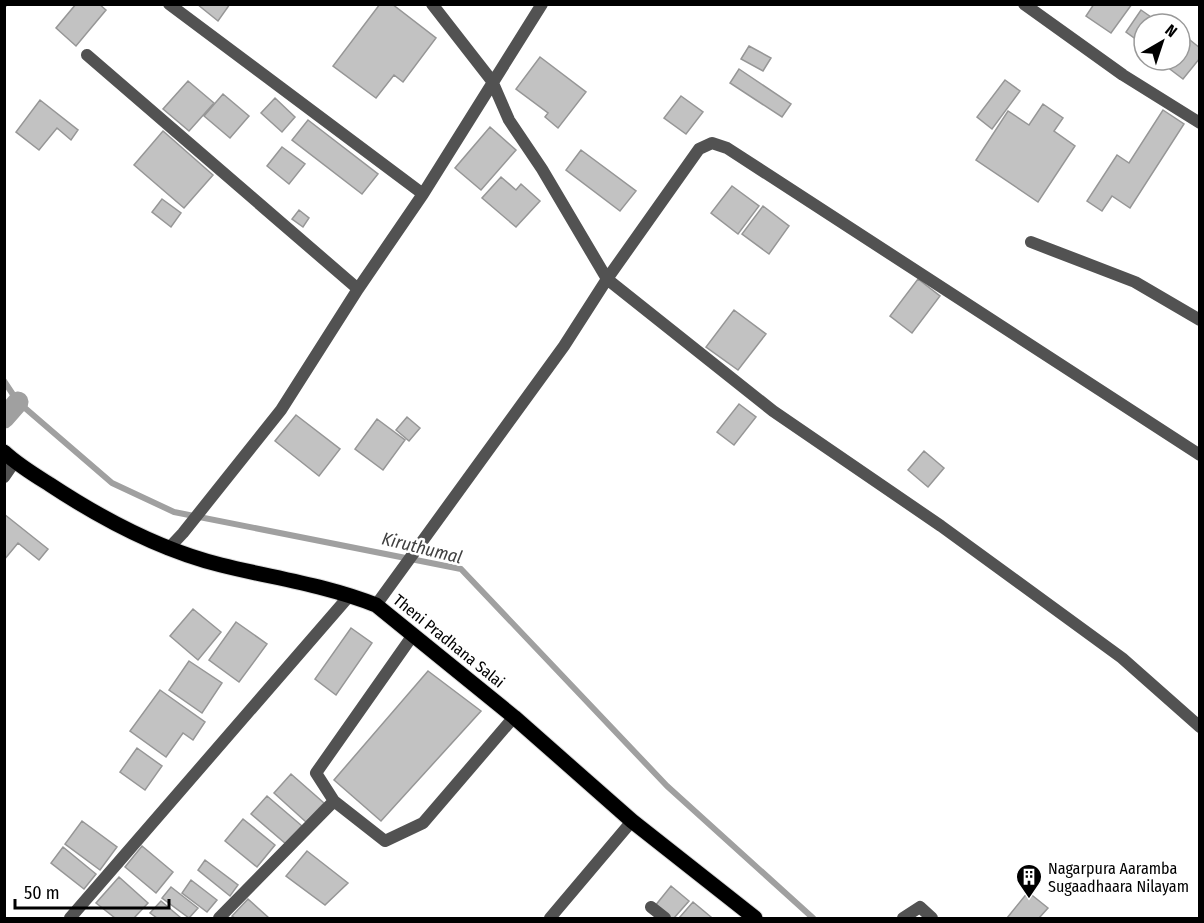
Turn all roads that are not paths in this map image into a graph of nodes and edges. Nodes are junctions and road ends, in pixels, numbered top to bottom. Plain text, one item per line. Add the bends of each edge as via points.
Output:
1 (169, 4) edge
2 (432, 4) edge
3 (542, 4) edge
4 (1024, 4) edge
5 (87, 55) dead end
6 (492, 81) junction
7 (1200, 123) edge
8 (423, 194) junction
9 (1031, 242) dead end
10 (607, 279) junction
11 (358, 289) junction
12 (1200, 320) edge
13 (1200, 455) edge
14 (10, 457) edge
15 (4, 477) edge
16 (168, 549) junction
17 (350, 594) junction
18 (376, 604) junction
19 (413, 635) junction
20 (514, 717) junction
21 (1200, 727) edge
22 (334, 801) junction
23 (632, 822) junction
24 (651, 907) dead end
25 (73, 917) edge
26 (219, 918) edge
27 (550, 918) edge
28 (665, 918) edge
29 (755, 918) edge
30 (903, 918) edge
31 (932, 918) edge

1 - 8 street
2 - 6 street
3 - 6 street
4 - 7 street via 1123,75
5 - 11 street
6 - 8 street
6 - 10 street via 509,120 543,169
8 - 11 street
9 - 12 street via 1134,282
10 - 13 street via 699,149 712,143 727,148
10 - 18 street via 564,346
10 - 21 street via 773,411 941,526 1122,658
11 - 16 street via 281,410
14 - 15 street
14 - 16 main road, Theni Pradhana Salai via 75,501
16 - 17 main road, Theni Pradhana Salai via 220,565
17 - 18 main road, Theni Pradhana Salai
17 - 25 street
18 - 19 main road, Theni Pradhana Salai
19 - 20 main road, Theni Pradhana Salai
19 - 22 street via 316,773
20 - 22 street via 423,823 385,840
20 - 23 main road, Theni Pradhana Salai
22 - 26 street
23 - 27 street
23 - 29 main road, Theni Pradhana Salai
24 - 28 street
30 - 31 street via 920,907

